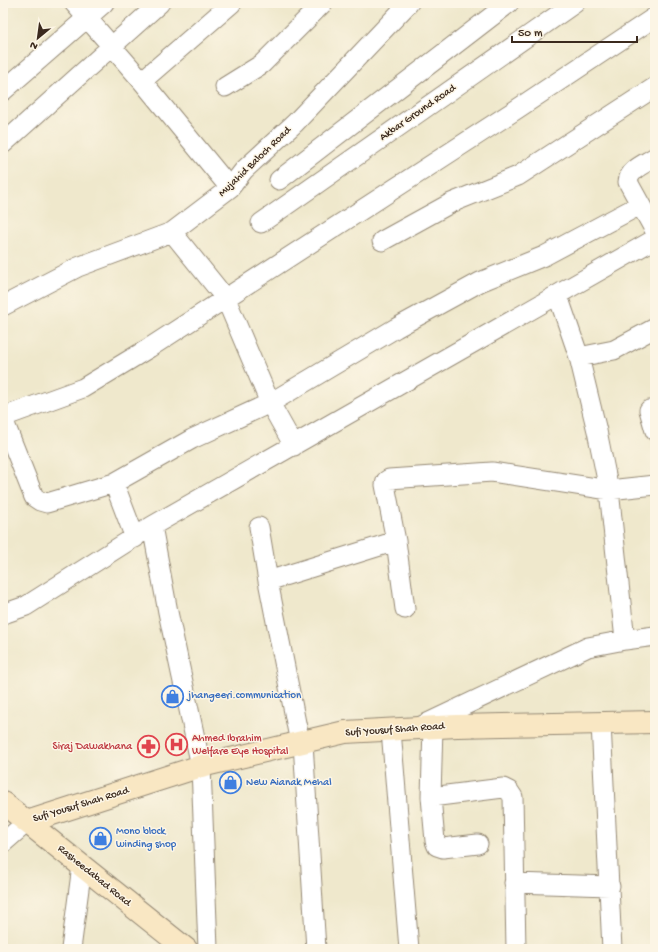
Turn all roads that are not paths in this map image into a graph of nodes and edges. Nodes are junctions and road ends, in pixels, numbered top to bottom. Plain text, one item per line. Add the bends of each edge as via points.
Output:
1 (74, 3) edge
2 (104, 3) edge
3 (160, 3) edge
4 (232, 3) edge
5 (323, 3) edge
6 (409, 3) edge
7 (509, 3) edge
8 (575, 3) edge
9 (655, 17) edge
10 (87, 18) junction
11 (111, 45) junction
12 (142, 81) junction
13 (225, 87) dead end
14 (655, 87) edge
15 (3, 91) edge
16 (3, 144) edge
17 (655, 157) edge
18 (279, 180) dead end
19 (230, 188) junction
20 (640, 205) junction
21 (261, 223) dead end
22 (655, 231) edge
23 (172, 232) junction
24 (655, 239) edge
25 (382, 240) dead end
26 (558, 296) junction
27 (226, 298) junction
28 (3, 306) edge
29 (655, 328) edge
30 (579, 357) junction
31 (270, 402) junction
32 (650, 410) dead end
33 (3, 418) edge
34 (655, 431) edge
35 (8, 446) edge
36 (294, 446) junction
37 (114, 483) junction
38 (655, 485) edge
39 (608, 490) junction
40 (152, 526) junction
41 (259, 527) dead end
42 (134, 538) junction
43 (396, 541) junction
44 (268, 581) junction
45 (405, 609) dead end
46 (3, 614) edge
47 (655, 636) edge
48 (625, 640) junction
49 (655, 722) edge
50 (601, 723) junction
51 (425, 727) junction
52 (390, 730) junction
53 (302, 743) junction
54 (201, 766) junction
55 (431, 797) junction
56 (3, 802) edge
57 (27, 822) junction
58 (3, 843) edge
59 (478, 844) dead end
60 (82, 866) junction
61 (514, 883) junction
62 (610, 886) junction
63 (71, 949) edge
64 (186, 949) edge
65 (208, 949) edge
66 (316, 949) edge
67 (409, 949) edge
68 (516, 949) edge
69 (612, 949) edge

1 - 10 street
2 - 10 street
3 - 11 street
4 - 12 street
5 - 13 street via 262,64
6 - 19 street, Mujahid Baloch Road via 295,123 244,170
7 - 18 street
8 - 21 street, Akbar Ground Road
9 - 27 street
10 - 11 street
10 - 15 street
11 - 12 street
11 - 16 street
12 - 19 street
14 - 25 street via 518,176 451,203
17 - 20 street via 628,177
19 - 23 street, Mujahid Baloch Road
20 - 22 street
20 - 31 street via 544,256 480,282
23 - 27 street
23 - 28 street, Mujahid Baloch Road via 78,267
24 - 26 street
26 - 30 street
26 - 36 street
27 - 31 street
27 - 33 street via 83,388
29 - 30 street via 614,350
30 - 39 street
31 - 36 street
31 - 37 street via 192,439
32 - 34 street
33 - 35 street
35 - 37 street via 34,497 40,501 47,503
36 - 40 street
37 - 42 street
38 - 39 street
39 - 43 street via 492,472 389,479 385,485
39 - 48 street
40 - 42 street
40 - 54 street
41 - 44 street
42 - 46 street via 26,606
43 - 44 street
43 - 45 street
44 - 53 street
47 - 48 street
48 - 51 street via 588,647
49 - 50 main road, Sufi Yousuf Shah Road
50 - 51 main road, Sufi Yousuf Shah Road
50 - 62 street
51 - 52 main road, Sufi Yousuf Shah Road
51 - 55 street
52 - 53 main road, Sufi Yousuf Shah Road via 345,732
52 - 67 street
53 - 54 main road, Sufi Yousuf Shah Road
53 - 66 street
54 - 57 main road, Sufi Yousuf Shah Road
54 - 65 street
55 - 59 street via 435,841 438,846 443,848
55 - 61 street via 503,788 509,791 513,797
56 - 57 main road, Rasheedabad Road
57 - 58 street
57 - 60 main road, Rasheedabad Road
60 - 63 street
60 - 64 main road, Rasheedabad Road
61 - 62 street
61 - 68 street
62 - 69 street

